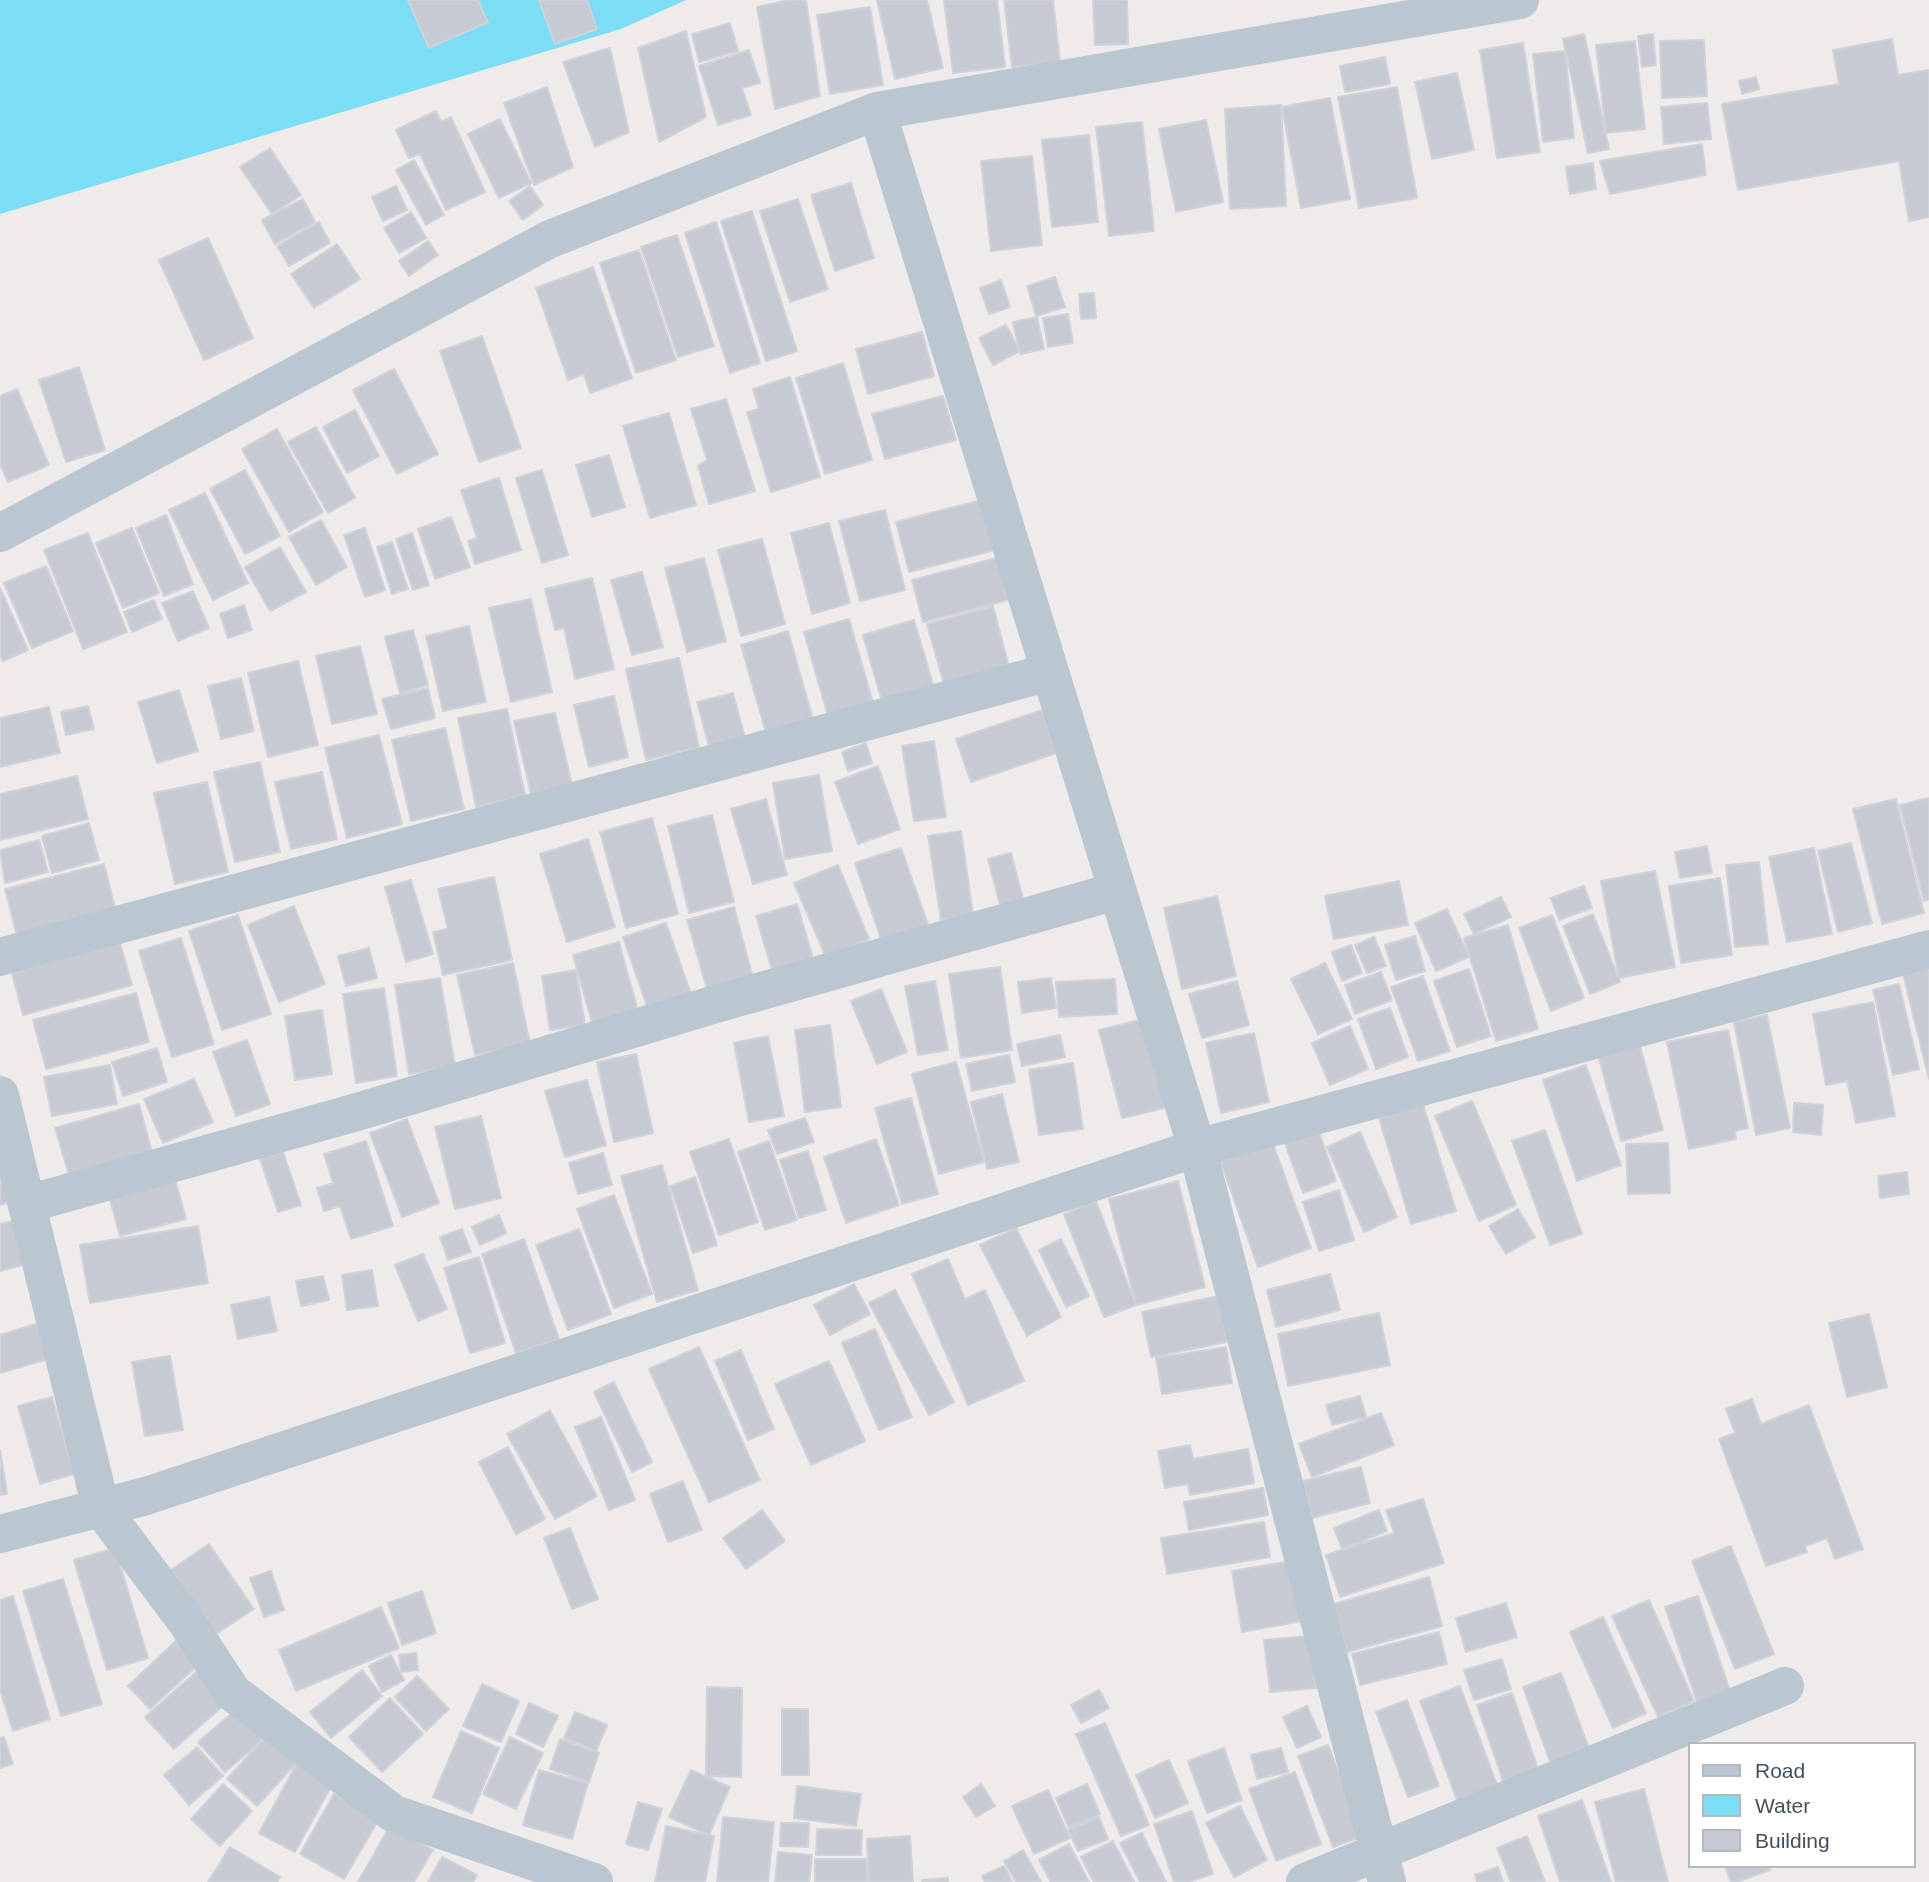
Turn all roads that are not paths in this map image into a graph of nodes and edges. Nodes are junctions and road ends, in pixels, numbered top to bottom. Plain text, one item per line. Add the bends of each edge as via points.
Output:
1 (1520, 0) edge
2 (877, 111) junction
3 (0, 533) edge
4 (1050, 672) junction
5 (1117, 891) junction
6 (1929, 949) edge
7 (0, 957) edge
8 (0, 1094) edge
9 (1197, 1148) junction
10 (27, 1204) junction
11 (100, 1507) junction
12 (0, 1534) edge
13 (1784, 1686) dead end
14 (1383, 1867) edge
15 (594, 1882) edge
16 (1305, 1882) edge

1 - 2 street
2 - 3 street via 550,239
2 - 4 street
4 - 5 street
4 - 7 street
5 - 9 street
5 - 10 street
6 - 9 street
8 - 10 street
9 - 11 street
9 - 14 street
10 - 11 street
11 - 12 street
11 - 15 street via 186,1620 233,1693 394,1814
13 - 14 street
14 - 16 street

